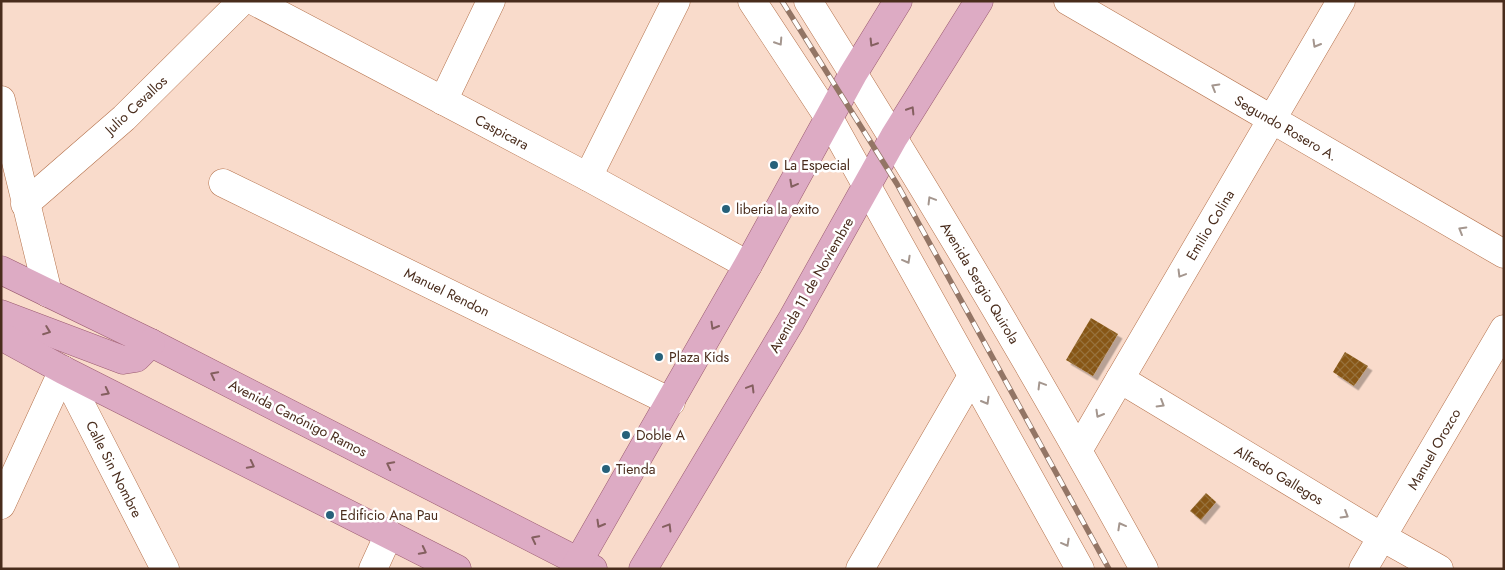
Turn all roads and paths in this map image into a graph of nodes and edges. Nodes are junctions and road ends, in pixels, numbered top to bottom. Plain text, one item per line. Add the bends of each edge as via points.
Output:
1 (242, 1) edge
2 (254, 1) edge
3 (491, 1) edge
4 (676, 1) edge
5 (752, 1) edge
6 (808, 1) edge
7 (898, 1) edge
8 (979, 1) edge
9 (1068, 1) edge
10 (1341, 1) edge
11 (853, 74) junction
12 (1, 100) edge
13 (444, 101) junction
14 (829, 118) junction
15 (1272, 120) junction
16 (894, 137) junction
17 (588, 177) junction
18 (223, 183) dead end
19 (866, 186) junction
20 (25, 204) junction
21 (1504, 254) edge
22 (748, 265) junction
23 (1, 270) edge
24 (48, 293) junction
25 (1, 314) edge
26 (1504, 329) edge
27 (1, 336) edge
28 (151, 343) junction
29 (63, 370) junction
30 (972, 376) junction
31 (1120, 379) junction
32 (671, 402) junction
33 (1079, 449) junction
34 (1, 505) edge
35 (389, 534) junction
36 (1382, 537) junction
37 (159, 565) edge
38 (582, 566) edge
39 (373, 569) edge
40 (458, 569) edge
41 (643, 569) edge
42 (860, 569) edge
43 (1080, 569) edge
44 (1144, 569) edge
45 (1363, 569) edge
46 (1439, 569) edge

1 - 20 street, Julio Cevallos via 124,118
2 - 13 street, Caspicara
3 - 13 street
4 - 17 street
5 -> 14 street
6 - 11 street, Avenida Sergio Quirola
7 -> 11 main road
16 -> 8 main road, Avenida 11 de Noviembre
15 -> 9 street, Segundo Rosero A.
10 -> 15 street, Emilio Colina
11 - 14 main road
11 - 16 street, Avenida Sergio Quirola
12 - 20 street
13 - 17 street, Caspicara
14 - 19 street
14 -> 22 main road
21 -> 15 street, Segundo Rosero A.
15 -> 31 street, Emilio Colina
16 - 19 main road, Avenida 11 de Noviembre
33 -> 16 street, Avenida Sergio Quirola
17 - 22 street, Caspicara
18 - 32 street, Manuel Rendon
19 -> 30 street
41 -> 19 main road, Avenida 11 de Noviembre via 791,321
20 - 24 street
22 -> 32 main road
23 - 24 main road, Avenida Canónigo Ramos
24 - 28 main road, Avenida Canónigo Ramos
25 -> 28 main road via 123,360 136,358
26 - 36 street, Manuel Orozco
27 - 29 main road
38 -> 28 main road, Avenida Canónigo Ramos
29 - 34 street
29 -> 35 main road
29 - 37 street, Calle Sin Nombre
30 - 42 street
30 -> 43 street
31 -> 33 street, Emilio Colina
31 -> 36 street, Alfredo Gallegos
32 -> 38 main road
44 -> 33 street, Avenida Sergio Quirola
35 - 39 street
35 -> 40 main road
36 - 45 street, Manuel Orozco
36 - 46 street, Alfredo Gallegos

